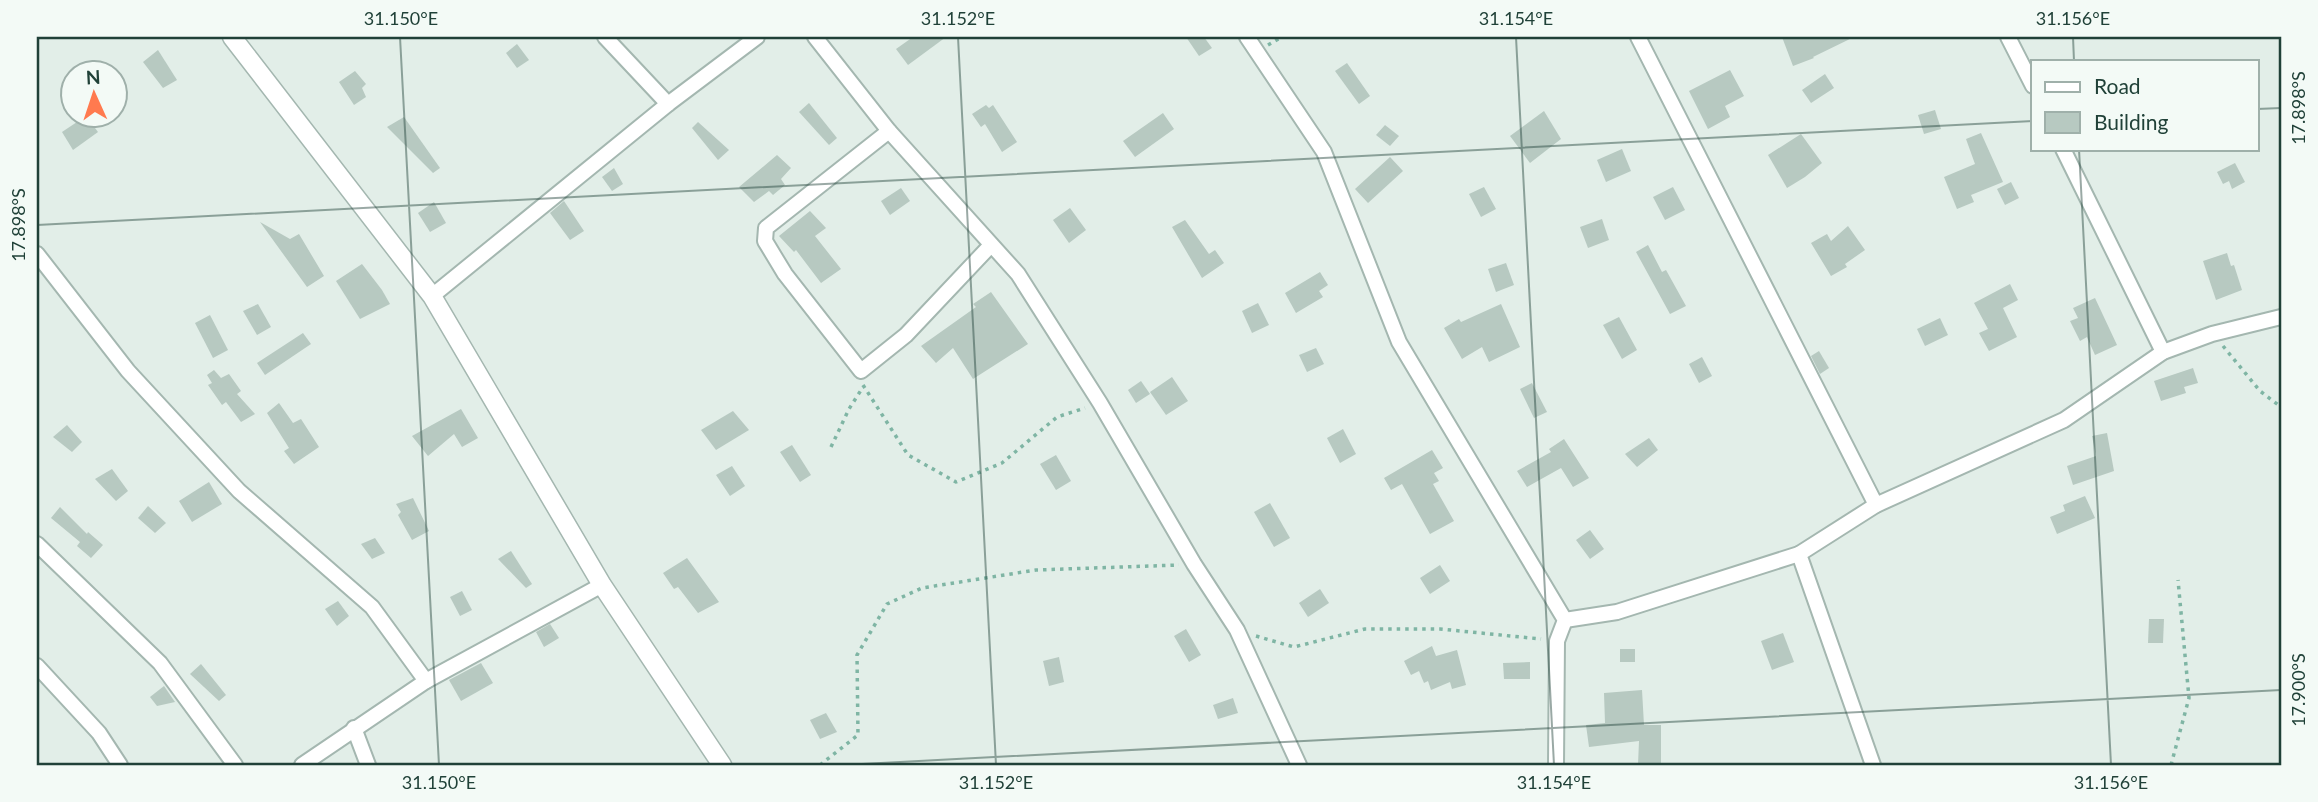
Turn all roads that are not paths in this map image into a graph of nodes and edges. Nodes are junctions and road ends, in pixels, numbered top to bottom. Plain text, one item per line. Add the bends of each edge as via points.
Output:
1 (232, 37) edge
2 (605, 37) edge
3 (757, 37) edge
4 (815, 37) edge
5 (1247, 37) edge
6 (1638, 37) edge
7 (2008, 37) edge
8 (2031, 82) edge
9 (668, 104) junction
10 (888, 131) junction
11 (2063, 150) edge
12 (991, 245) junction
13 (37, 254) edge
14 (432, 296) junction
15 (2281, 317) edge
16 (2163, 352) junction
17 (1876, 505) junction
18 (37, 544) edge
19 (1799, 554) junction
20 (602, 585) junction
21 (1565, 620) junction
22 (37, 666) edge
23 (426, 681) junction
24 (354, 728) junction
25 (120, 765) edge
26 (235, 765) edge
27 (302, 765) edge
28 (368, 765) edge
29 (722, 765) edge
30 (1299, 765) edge
31 (1556, 765) edge
32 (1873, 765) edge

1 - 14 street
2 - 9 street
3 - 9 street
4 - 10 street
5 - 21 street via 1324,152 1399,342
6 - 17 street
7 - 8 street
9 - 14 street
10 - 12 street
10 - 12 street via 766,228 765,241 785,274 861,371 906,335
11 - 16 street
12 - 30 street via 1018,274 1237,630
13 - 23 street via 128,372 239,491 372,607
14 - 20 street
15 - 16 street
16 - 17 street via 2064,420
17 - 19 street
18 - 26 street via 160,663
19 - 21 street via 1617,612
19 - 32 street
20 - 23 street
20 - 29 street
21 - 31 street via 1557,641
22 - 25 street via 99,733
23 - 24 street
24 - 27 street
24 - 28 street

